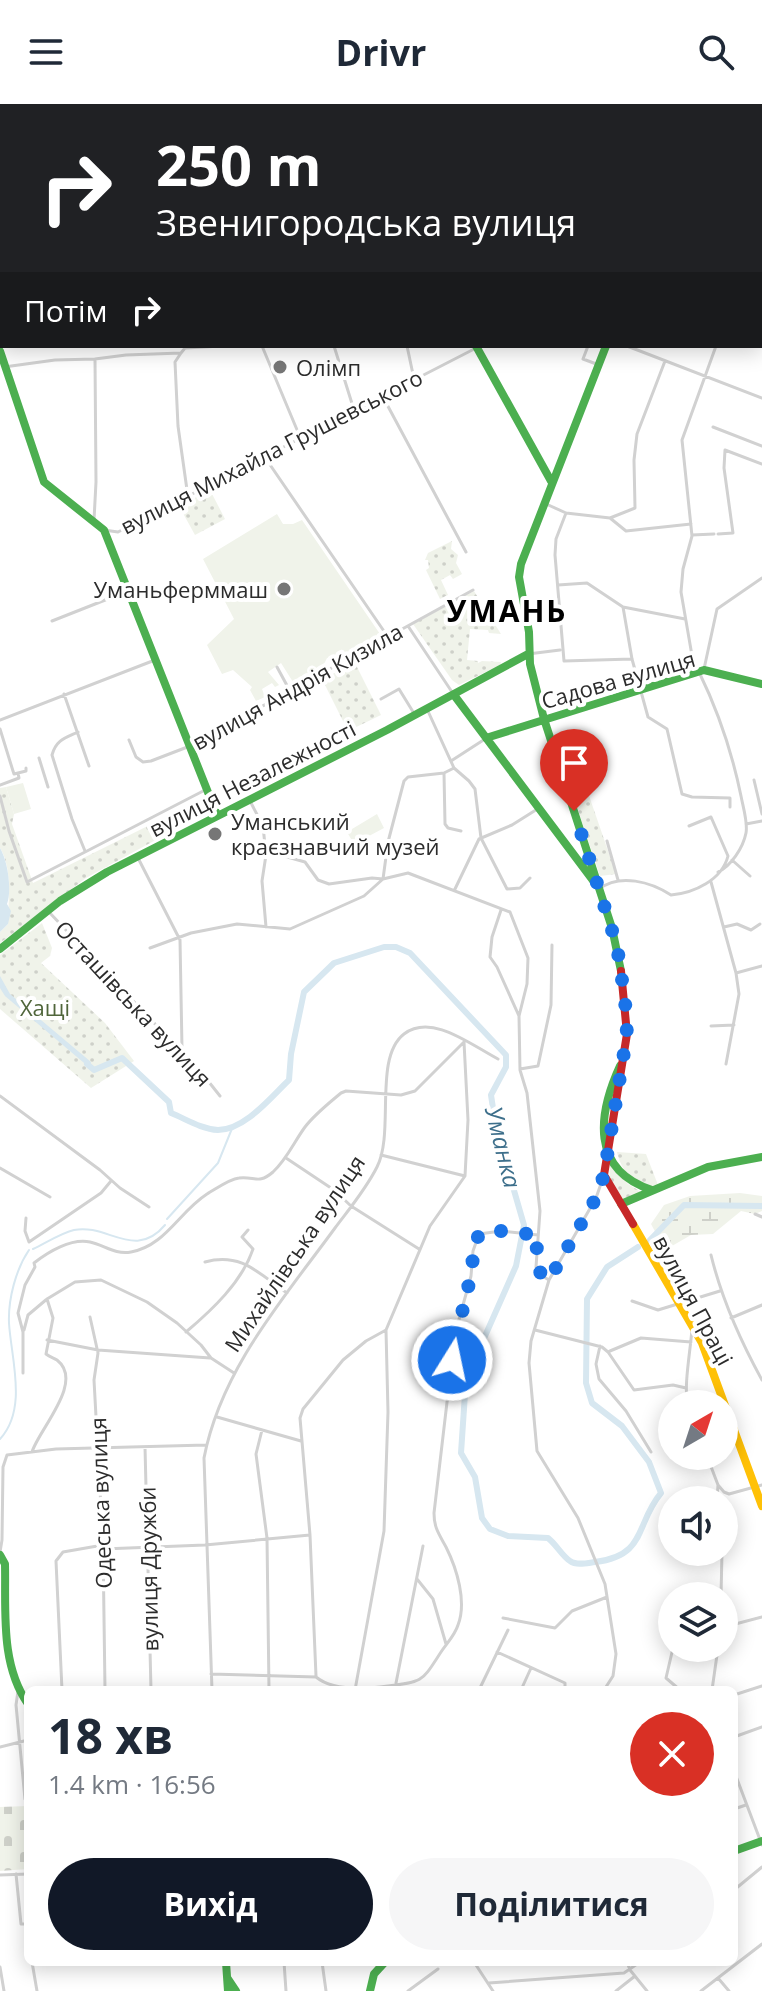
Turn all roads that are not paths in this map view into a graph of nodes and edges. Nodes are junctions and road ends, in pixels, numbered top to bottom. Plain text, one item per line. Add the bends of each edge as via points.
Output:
1 (184, 348) edge
2 (263, 348) edge
3 (335, 348) edge
4 (407, 348) edge
5 (475, 348) edge
6 (478, 348) edge
7 (587, 348) edge
8 (605, 348) edge
9 (632, 348) edge
10 (715, 348) edge
11 (0, 351) edge
12 (181, 353) junction
13 (95, 359) junction
14 (665, 361) junction
15 (599, 365) junction
16 (4, 367) junction
17 (705, 376) junction
18 (414, 379) junction
19 (382, 396) junction
20 (762, 398) edge
21 (354, 410) junction
22 (713, 427) dead end
23 (300, 437) junction
24 (762, 446) edge
25 (264, 456) junction
26 (762, 464) edge
27 (552, 482) junction
28 (188, 497) junction
29 (544, 503) junction
30 (566, 513) junction
31 (610, 518) junction
32 (94, 520) junction
33 (691, 524) junction
34 (104, 530) junction
35 (692, 535) junction
36 (466, 552) dead end
37 (762, 578) edge
38 (558, 585) junction
39 (473, 590) dead end
40 (128, 591) junction
41 (623, 607) junction
42 (685, 619) junction
43 (52, 621) dead end
44 (408, 626) junction
45 (388, 637) junction
46 (562, 650) junction
47 (528, 654) junction
48 (632, 659) junction
49 (155, 660) junction
50 (277, 667) dead end
51 (699, 672) junction
52 (762, 684) edge
53 (640, 690) junction
54 (290, 691) junction
55 (64, 694) junction
56 (454, 695) junction
57 (381, 699) dead end
58 (427, 709) junction
59 (415, 715) junction
60 (544, 719) junction
61 (0, 720) edge
62 (0, 729) edge
63 (78, 732) junction
64 (486, 738) junction
65 (129, 740) dead end
66 (190, 746) junction
67 (39, 758) dead end
68 (451, 761) junction
69 (89, 766) dead end
70 (26, 768) dead end
71 (454, 768) junction
72 (444, 773) junction
73 (19, 776) junction
74 (754, 780) dead end
75 (0, 785) edge
76 (48, 787) dead end
77 (207, 789) junction
78 (0, 796) edge
79 (249, 799) junction
80 (730, 807) dead end
81 (539, 808) junction
82 (762, 814) edge
83 (217, 815) junction
84 (762, 821) edge
85 (745, 824) junction
86 (689, 826) dead end
87 (461, 831) dead end
88 (481, 838) junction
89 (607, 841) dead end
90 (85, 851) junction
91 (266, 851) junction
92 (137, 856) junction
93 (732, 860) junction
94 (588, 866) junction
95 (718, 872) junction
96 (750, 876) dead end
97 (530, 878) dead end
98 (383, 879) junction
99 (618, 881) junction
100 (711, 882) junction
101 (455, 889) junction
102 (599, 889) junction
103 (501, 910) junction
104 (48, 911) junction
105 (760, 924) dead end
106 (266, 927) junction
107 (724, 927) junction
108 (179, 937) junction
109 (552, 945) dead end
110 (150, 948) dead end
111 (0, 949) edge
112 (762, 966) edge
113 (736, 973) junction
114 (519, 1016) junction
115 (734, 1025) junction
116 (711, 1026) dead end
117 (464, 1042) junction
118 (182, 1048) junction
119 (498, 1059) dead end
120 (623, 1059) junction
121 (726, 1064) dead end
122 (520, 1070) junction
123 (388, 1094) junction
124 (0, 1096) edge
125 (220, 1096) dead end
126 (604, 1109) junction
127 (615, 1110) junction
128 (607, 1148) junction
129 (381, 1155) junction
130 (762, 1157) edge
131 (286, 1158) junction
132 (0, 1168) edge
133 (604, 1175) junction
134 (465, 1176) junction
135 (111, 1181) junction
136 (652, 1190) junction
137 (50, 1197) dead end
138 (621, 1204) junction
139 (351, 1206) junction
140 (149, 1207) dead end
141 (755, 1214) dead end
142 (762, 1217) edge
143 (26, 1218) dead end
144 (248, 1230) dead end
145 (538, 1235) junction
146 (419, 1249) junction
147 (711, 1255) dead end
148 (205, 1262) dead end
149 (248, 1265) junction
150 (549, 1280) junction
151 (720, 1291) junction
152 (287, 1293) junction
153 (47, 1299) junction
154 (632, 1301) dead end
155 (681, 1303) junction
156 (762, 1305) edge
157 (90, 1317) dead end
158 (731, 1318) junction
159 (692, 1324) junction
160 (386, 1330) junction
161 (534, 1330) junction
162 (23, 1332) junction
163 (186, 1332) junction
164 (47, 1340) junction
165 (691, 1342) junction
166 (600, 1346) junction
167 (98, 1350) junction
168 (608, 1352) junction
169 (211, 1358) junction
170 (23, 1373) dead end
171 (234, 1373) junction
172 (762, 1380) edge
173 (686, 1388) joint
174 (217, 1417) junction
175 (262, 1430) junction
176 (301, 1441) junction
177 (206, 1445) junction
178 (145, 1447) junction
179 (100, 1448) junction
180 (32, 1452) junction
181 (651, 1452) dead end
182 (712, 1470) edge
183 (718, 1485) joint
184 (759, 1486) edge
185 (762, 1506) edge
186 (310, 1535) junction
187 (267, 1538) junction
188 (205, 1545) junction
189 (423, 1546) dead end
190 (103, 1547) junction
191 (147, 1547) junction
192 (0, 1553) edge
193 (417, 1579) junction
194 (607, 1597) junction
195 (762, 1617) edge
196 (503, 1618) dead end
197 (738, 1623) edge
198 (508, 1630) dead end
199 (446, 1644) junction
200 (497, 1652) junction
201 (670, 1662) edge
202 (716, 1662) edge
203 (531, 1668) junction
204 (211, 1674) junction
205 (268, 1675) junction
206 (316, 1677) junction
207 (62, 1686) edge
208 (105, 1686) edge
209 (151, 1686) edge
210 (212, 1686) edge
211 (269, 1686) edge
212 (339, 1686) edge
213 (356, 1686) edge
214 (394, 1686) edge
215 (397, 1686) edge
216 (481, 1686) edge
217 (523, 1686) edge
218 (564, 1686) edge
219 (606, 1686) edge
220 (673, 1686) edge
221 (713, 1686) edge
222 (762, 1686) edge
223 (18, 1691) junction
224 (738, 1694) edge
225 (24, 1699) edge
226 (761, 1728) edge
227 (762, 1734) edge
228 (738, 1736) edge
229 (24, 1740) edge
230 (20, 1741) junction
231 (0, 1747) edge
232 (24, 1770) edge
233 (738, 1782) edge
234 (746, 1805) junction
235 (738, 1808) edge
236 (761, 1843) edge
237 (738, 1850) edge
238 (762, 1867) edge
239 (16, 1874) junction
240 (24, 1874) edge
241 (0, 1875) edge
242 (738, 1887) edge
243 (24, 1924) edge
244 (762, 1944) edge
245 (738, 1963) edge
246 (33, 1966) edge
247 (226, 1966) edge
248 (284, 1966) edge
249 (323, 1966) edge
250 (374, 1966) edge
251 (381, 1966) edge
252 (477, 1966) edge
253 (628, 1966) edge
254 (635, 1966) edge
255 (734, 1966) edge
256 (0, 1967) edge
257 (438, 1969) dead end
258 (630, 1970) junction
259 (375, 1972) junction
260 (635, 1976) junction
261 (227, 1978) junction
262 (718, 1978) junction
263 (489, 1983) junction
264 (4, 1991) edge
265 (37, 1991) edge
266 (228, 1991) edge
267 (236, 1991) edge
268 (286, 1991) edge
269 (326, 1991) edge
270 (370, 1991) edge
271 (408, 1991) edge
272 (493, 1991) edge
273 (616, 1991) edge
274 (647, 1991) edge
275 (701, 1991) edge
276 (729, 1991) edge

1 - 12 street
2 - 23 street
3 - 21 street
4 - 18 street
5 - 18 street, вулиця Михайла Грушевського
6 - 27 main road
7 - 15 street via 583,359
8 - 15 main road
9 - 14 street
10 - 17 street
11 - 16 main road
12 - 13 street
12 - 28 street via 175,362 178,426
13 - 16 street
13 - 32 street
14 - 17 street
14 - 31 street via 637,434 635,508
15 - 27 main road
16 - 32 main road via 44,482
17 - 20 street
17 - 33 street via 682,440
18 - 19 street, вулиця Михайла Грушевського
19 - 21 street, вулиця Михайла Грушевського
19 - 36 street
21 - 23 street, вулиця Михайла Грушевського
22 - 24 street
23 - 25 street, вулиця Михайла Грушевського
25 - 28 street, вулиця Михайла Грушевського
25 - 45 street
26 - 35 street via 725,450 733,533
27 - 29 main road
28 - 34 street, вулиця Михайла Грушевського via 118,532
29 - 30 street
29 - 47 main road via 519,577
30 - 31 street
30 - 38 street via 555,544
31 - 33 street via 626,531
32 - 34 main road
33 - 35 street
34 - 40 main road
35 - 42 street via 681,583
37 - 51 street via 717,609
38 - 41 street via 587,583
38 - 46 street
39 - 44 street, вулиця Андрія Кизила
40 - 43 street
40 - 49 main road
41 - 42 street
41 - 48 street
42 - 51 street
44 - 45 street, вулиця Андрія Кизила
44 - 56 street
45 - 54 street, вулиця Андрія Кизила
46 - 47 street
46 - 48 street via 564,661
47 - 56 main road, вулиця Незалежності
47 - 60 main road
48 - 53 street
49 - 55 street
49 - 66 main road
50 - 54 street
51 - 52 main road, Садова вулиця
51 - 53 main road, Садова вулиця
51 - 85 street via 724,726
53 - 60 main road, Садова вулиця
53 - 80 street via 648,717 668,731 682,794 730,798
54 - 66 street, вулиця Андрія Кизила
55 - 61 street
55 - 63 street
56 - 58 main road, вулиця Незалежності
56 - 64 main road
57 - 59 street via 399,689
58 - 59 main road, вулиця Незалежності
58 - 68 street
59 - 79 main road, вулиця Незалежності
60 - 64 main road, Садова вулиця
60 - 94 main road
62 - 73 street
63 - 69 street
63 - 90 street via 60,740 52,755
64 - 68 street
64 - 81 main road
65 - 66 street, вулиця Андрія Кизила via 143,762
66 - 77 main road
67 - 76 street
68 - 71 street
70 - 73 street
71 - 72 street
71 - 88 street via 475,789
72 - 87 street via 445,824
72 - 98 street via 404,781
73 - 75 street
74 - 82 street
77 - 83 main road
77 - 90 street
78 - 90 street via 27,882
79 - 83 main road, вулиця Незалежності
79 - 91 street via 263,826
81 - 88 street
81 - 94 main road
83 - 92 main road, вулиця Незалежності
84 - 85 street
85 - 93 street
86 - 95 street via 711,817 728,856
88 - 97 street via 507,889 520,888
88 - 101 street
89 - 99 street
91 - 98 street via 305,862 318,880 329,884
91 - 106 street
92 - 104 main road, вулиця Незалежності
92 - 108 street
93 - 95 street
93 - 96 street
94 - 102 main road
95 - 100 street
98 - 101 street via 412,873
98 - 106 street via 364,896 295,928
99 - 100 street via 656,885 671,895
99 - 102 street
100 - 107 street
101 - 103 street
102 - 120 main road via 621,966 627,1029
103 - 114 street via 490,957
103 - 114 street via 510,912 528,958
104 - 111 main road, вулиця Незалежності
104 - 118 street, Осташівська вулиця
105 - 107 street via 751,930 737,924
106 - 108 street via 237,924
107 - 113 street
108 - 110 street
108 - 118 street
109 - 122 street via 551,1005 538,1066
112 - 113 street
113 - 115 street
114 - 122 street
115 - 116 street
115 - 121 street
117 - 119 street, Михайлівська вулиця
117 - 123 street via 415,1091
117 - 123 street, Михайлівська вулиця via 435,1026 406,1033 394,1044
117 - 134 street
118 - 125 street, Осташівська вулиця
120 - 126 main road
120 - 127 main road
122 - 145 street via 540,1211
123 - 129 street, Михайлівська вулиця
123 - 131 street via 341,1093 305,1127
124 - 135 street
126 - 127 main road
126 - 128 main road
127 - 128 main road
128 - 133 main road
128 - 136 main road via 619,1173
129 - 134 street
129 - 139 street, Михайлівська вулиця
130 - 136 main road via 740,1159
131 - 139 street
131 - 162 street via 267,1177 236,1179 215,1190 181,1215 163,1238 131,1252 80,1241 56,1249 34,1265 25,1285 18,1319
132 - 137 street
133 - 138 main road, вулиця Праці
133 - 150 street
134 - 146 street
135 - 140 street
135 - 143 street via 29,1242
136 - 138 main road
138 - 155 main road, вулиця Праці
139 - 146 street
139 - 152 street, Михайлівська вулиця
141 - 142 street
144 - 149 street via 242,1237 253,1249
145 - 150 street via 536,1267
145 - 199 street via 479,1234 473,1251 455,1334 434,1513 436,1534 459,1581 458,1627
146 - 160 street
147 - 151 street
148 - 149 street via 235,1260
149 - 152 street
149 - 163 street
150 - 161 street
151 - 155 street
151 - 158 street
152 - 171 street, Михайлівська вулиця
153 - 162 street via 28,1315
153 - 163 street via 75,1282 101,1280 147,1302
153 - 164 street via 53,1314
154 - 155 street via 658,1310
155 - 159 main road, вулиця Праці
156 - 158 street
157 - 167 street, Одеська вулиця
158 - 172 street
159 - 165 street
159 - 184 main road, вулиця Праці
160 - 176 street via 343,1360 303,1409
160 - 213 street via 384,1531
161 - 166 street
161 - 194 street via 529,1363 535,1443 595,1553
162 - 170 street
163 - 169 street
164 - 167 street
164 - 180 street via 46,1354 59,1362 65,1387
165 - 168 street via 641,1338
165 - 173 street
166 - 168 street
166 - 181 street via 599,1379
167 - 169 street
167 - 179 street, Одеська вулиця via 94,1380
168 - 173 street via 634,1390
169 - 171 street
171 - 174 street, Михайлівська вулиця
174 - 175 street
174 - 177 street, Михайлівська вулиця
175 - 176 street
175 - 187 street via 256,1454
176 - 186 street
177 - 178 street
177 - 188 street, Михайлівська вулиця
178 - 179 street
178 - 191 street, вулиця Дружби
179 - 180 street
179 - 190 street, Одеська вулиця
180 - 192 street via 4,1458
182 - 183 street
183 - 184 street via 726,1494
184 - 185 main road, вулиця Праці
186 - 187 street
186 - 206 street
187 - 188 street
187 - 205 street
188 - 191 street
188 - 204 street, Михайлівська вулиця
189 - 193 street
190 - 191 street
190 - 207 street via 63,1552 56,1558
190 - 208 street, Одеська вулиця
191 - 209 street, вулиця Дружби
192 - 223 main road
193 - 199 street via 433,1599
193 - 214 street
194 - 196 street via 572,1611 555,1628
194 - 219 street via 615,1669
195 - 197 street
198 - 200 street
199 - 215 street via 421,1680
200 - 203 street
200 - 216 street
201 - 220 street via 666,1678
202 - 221 street
203 - 217 street
203 - 218 street
204 - 205 street
204 - 210 street, Михайлівська вулиця
205 - 206 street
205 - 211 street
206 - 212 street
222 - 224 street
223 - 225 main road
223 - 230 street
226 - 227 street
226 - 228 street
229 - 230 street
230 - 231 street
230 - 232 street
233 - 234 street
234 - 235 street
234 - 236 street
236 - 237 main road
238 - 242 street
239 - 240 street
239 - 241 street
239 - 243 street
244 - 245 street
246 - 265 street
247 - 261 main road
248 - 268 street
249 - 269 street
250 - 259 street
251 - 259 main road
252 - 263 street
253 - 258 street
254 - 258 street
255 - 262 street
256 - 264 street
257 - 271 street
258 - 260 street
258 - 263 street
259 - 270 main road
260 - 273 street
260 - 274 street
261 - 266 main road
261 - 267 main road
262 - 275 street
262 - 276 street
263 - 272 street

